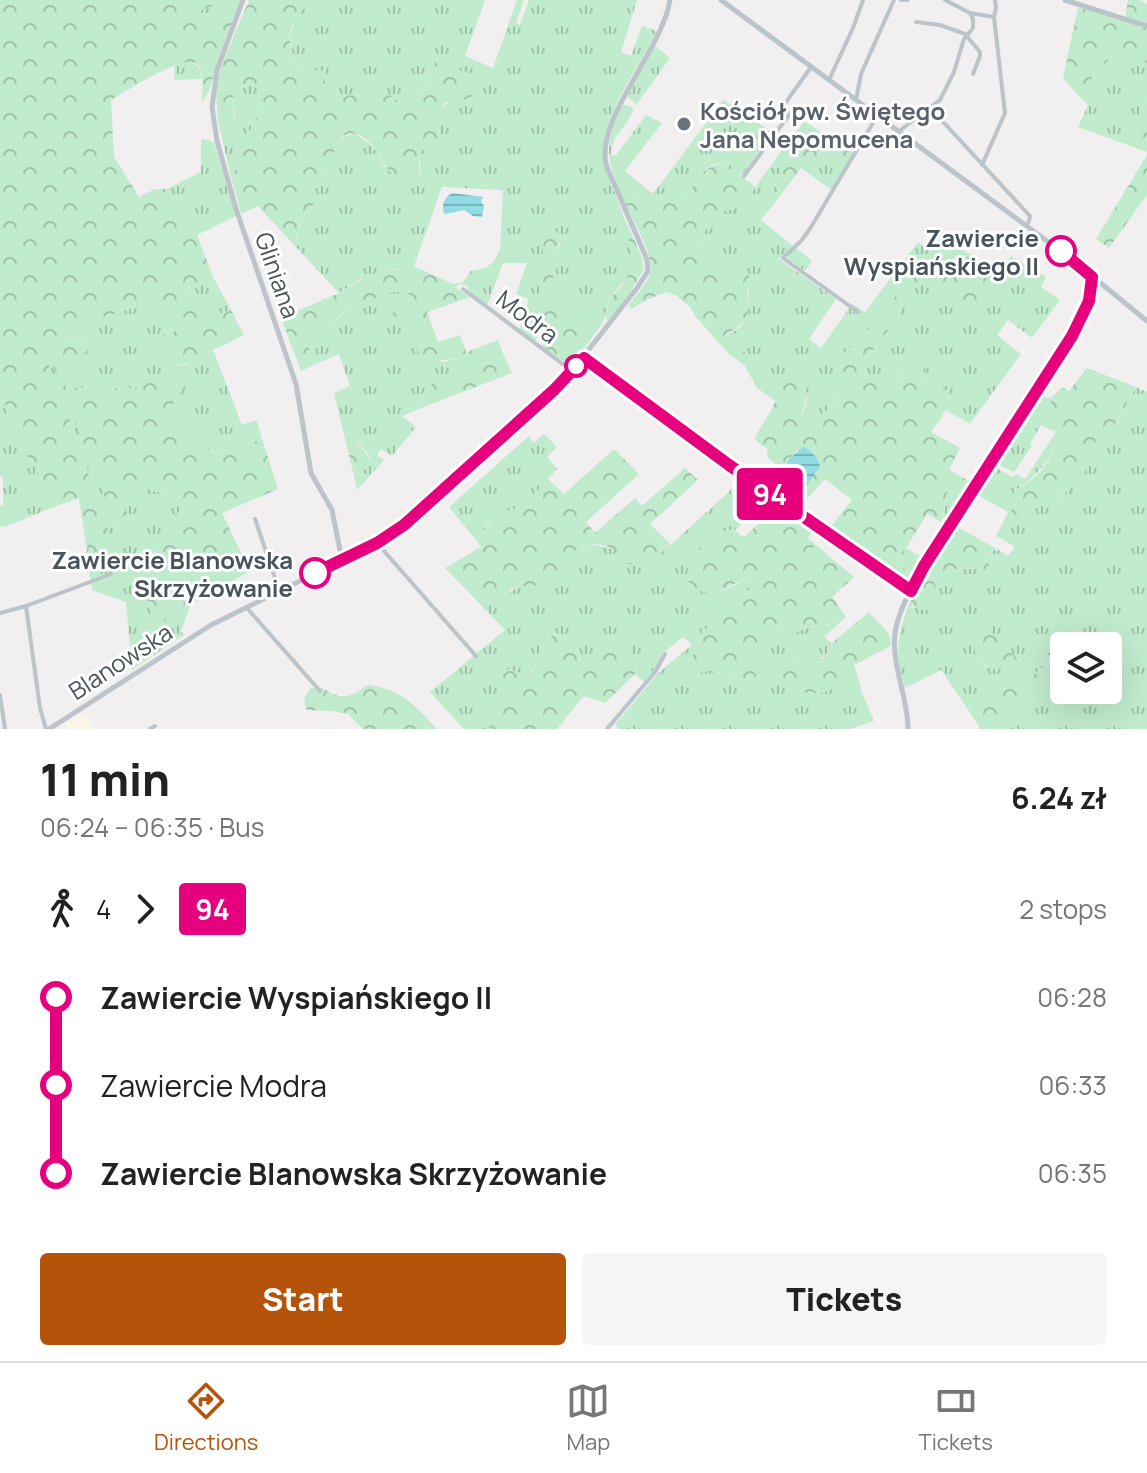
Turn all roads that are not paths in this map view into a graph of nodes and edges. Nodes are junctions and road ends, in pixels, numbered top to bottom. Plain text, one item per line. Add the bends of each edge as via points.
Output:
1 (243, 0) edge
2 (670, 0) edge
3 (721, 0) edge
4 (863, 0) edge
5 (894, 0) edge
6 (901, 0) edge
7 (908, 0) edge
8 (945, 0) edge
9 (995, 0) edge
10 (1065, 0) edge
11 (970, 13) junction
12 (994, 17) junction
13 (916, 22) dead end
14 (1147, 26) edge
15 (967, 35) junction
16 (811, 67) junction
17 (973, 74) dead end
18 (829, 80) junction
19 (856, 100) junction
20 (932, 107) junction
21 (877, 116) junction
22 (898, 132) junction
23 (982, 165) junction
24 (744, 176) dead end
25 (1026, 226) junction
26 (1092, 277) junction
27 (463, 289) dead end
28 (858, 312) dead end
29 (1147, 321) edge
30 (584, 358) junction
31 (572, 371) junction
32 (255, 519) dead end
33 (377, 543) junction
34 (342, 560) junction
35 (111, 574) dead end
36 (279, 590) junction
37 (911, 591) junction
38 (26, 606) junction
39 (245, 606) junction
40 (0, 613) edge
41 (665, 654) dead end
42 (476, 656) dead end
43 (320, 691) dead end
44 (0, 695) edge
45 (59, 722) junction
46 (155, 726) dead end
47 (5, 729) edge
48 (48, 729) edge
49 (64, 729) edge
50 (150, 729) edge
51 (607, 729) edge
52 (908, 729) edge

1 - 34 street, Gliniana via 215,80 217,141 296,384 311,473 332,510
2 - 30 street, Blanowska via 617,112 605,156 648,271
3 - 16 street
4 - 18 street
5 - 19 street via 861,74
6 - 7 street
8 - 11 street
9 - 12 street
10 - 14 street
11 - 12 street
11 - 15 street via 974,26
12 - 23 street via 1004,116
13 - 15 street
15 - 17 street via 980,52
15 - 20 street via 950,81
16 - 18 street
16 - 24 street via 784,105 789,115
18 - 19 street
19 - 21 street
20 - 22 street
20 - 23 street
21 - 22 street
21 - 28 street via 811,227 783,258
22 - 25 street
23 - 25 street via 1030,216
25 - 26 street
26 - 29 street
26 - 37 street via 1089,301 1076,328
27 - 31 street, Modra
30 - 31 street, Blanowska
30 - 37 street
31 - 33 street, Blanowska via 406,523
32 - 36 street
33 - 34 street, Blanowska
33 - 42 street
34 - 36 street, Blanowska
35 - 38 street
36 - 39 street, Blanowska
37 - 52 street via 894,644
38 - 40 street
38 - 48 street via 40,708
39 - 43 street
39 - 45 street, Blanowska
41 - 51 street
44 - 47 street
45 - 48 street, Blanowska
45 - 49 street
46 - 50 street

